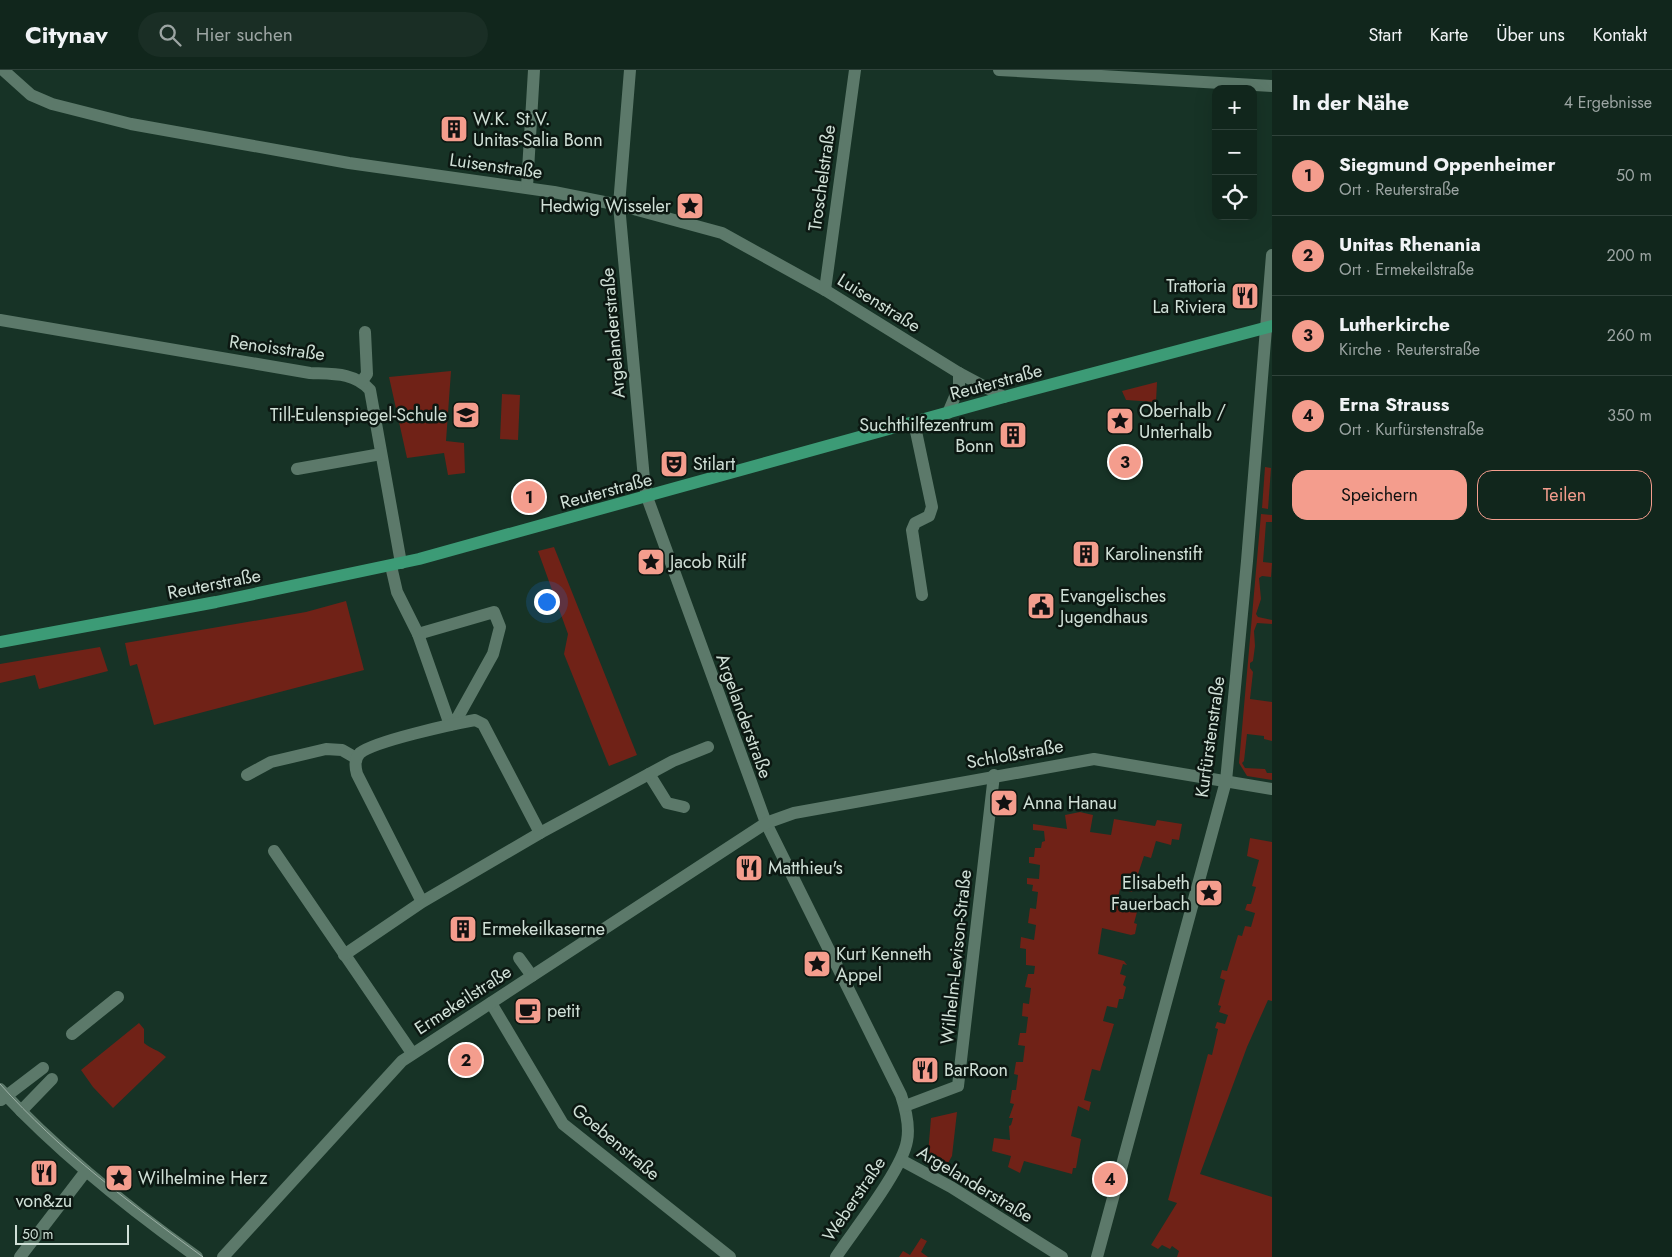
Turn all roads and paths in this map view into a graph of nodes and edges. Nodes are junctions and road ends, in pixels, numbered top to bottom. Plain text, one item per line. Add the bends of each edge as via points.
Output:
1 (534, 70) edge
2 (630, 70) edge
3 (854, 70) edge
4 (998, 70) edge
5 (7, 72) edge
6 (1272, 86) edge
7 (527, 187) junction
8 (619, 206) junction
9 (1272, 255) edge
10 (825, 290) junction
11 (0, 320) edge
12 (1270, 327) edge
13 (365, 332) dead end
14 (959, 373) junction
15 (362, 381) junction
16 (1004, 397) junction
17 (948, 413) junction
18 (914, 422) junction
19 (381, 454) junction
20 (297, 469) dead end
21 (648, 497) junction
22 (396, 564) junction
23 (397, 592) junction
24 (922, 596) dead end
25 (399, 613) dead end
26 (418, 634) junction
27 (0, 642) edge
28 (452, 725) junction
29 (708, 747) dead end
30 (356, 758) junction
31 (649, 774) junction
32 (247, 775) dead end
33 (994, 775) junction
34 (1226, 781) junction
35 (1272, 789) edge
36 (684, 807) dead end
37 (766, 822) junction
38 (540, 833) junction
39 (274, 851) dead end
40 (422, 902) junction
41 (344, 955) junction
42 (519, 958) dead end
43 (532, 976) junction
44 (118, 997) dead end
45 (491, 1003) junction
46 (72, 1034) dead end
47 (412, 1053) junction
48 (43, 1068) dead end
49 (52, 1079) dead end
50 (2, 1095) edge
51 (905, 1106) junction
52 (21, 1111) junction
53 (901, 1160) junction
54 (86, 1171) junction
55 (20, 1257) edge
56 (197, 1257) edge
57 (223, 1257) edge
58 (730, 1257) edge
59 (836, 1257) edge
60 (1062, 1257) edge
61 (1097, 1257) edge

1 - 7 street
2 - 8 street, Argelanderstraße
3 - 10 street, Troschelstraße
4 - 6 street
5 - 7 street, Luisenstraße via 31,95 52,104 130,124 349,163
7 - 8 street, Luisenstraße
8 - 10 street, Luisenstraße via 722,233
8 - 21 street, Argelanderstraße via 642,465
9 - 12 street, Kurfürstenstraße
10 - 14 street, Luisenstraße
11 - 15 street, Renoisstraße via 310,373 347,375
12 - 16 main road, Reuterstraße
12 - 34 street, Kurfürstenstraße
13 - 15 street via 367,374
14 - 16 street, Luisenstraße
14 - 17 street via 959,387
15 - 19 street via 370,390
16 - 17 main road, Reuterstraße
17 - 18 main road, Reuterstraße
18 - 21 main road, Reuterstraße
18 - 24 street via 932,508 929,516 915,523 912,530
19 - 20 street
19 - 22 street
21 - 22 main road, Reuterstraße
21 - 37 street, Argelanderstraße
22 - 23 street
22 - 27 main road, Reuterstraße
23 - 25 street
23 - 26 street
26 - 28 street
26 - 28 street via 494,612 500,627 493,654
28 - 30 street via 378,744
28 - 38 street via 475,720 483,724
29 - 31 street
30 - 32 street via 342,750 326,748 271,762
30 - 40 street via 357,774
31 - 36 street via 667,803
31 - 38 street
33 - 34 street, Schloßstraße via 1094,759
33 - 37 street, Schloßstraße via 794,813
33 - 51 street, Wilhelm-Levison-Straße via 958,1086
34 - 35 street, Schloßstraße
34 - 61 street, Kurfürstenstraße
37 - 43 street, Ermekeilstraße
37 - 51 street, Argelanderstraße
38 - 40 street
39 - 41 street
40 - 41 street
41 - 47 street
42 - 43 street
43 - 45 street, Ermekeilstraße
44 - 46 street
45 - 47 street, Ermekeilstraße
45 - 58 street, Goebenstraße via 563,1124
47 - 57 street, Ermekeilstraße
48 - 50 street
49 - 52 street
50 - 52 street
51 - 53 street, Argelanderstraße via 908,1139
52 - 54 street
53 - 59 street, Weberstraße
53 - 60 street, Argelanderstraße via 951,1187
54 - 55 street
54 - 56 street

